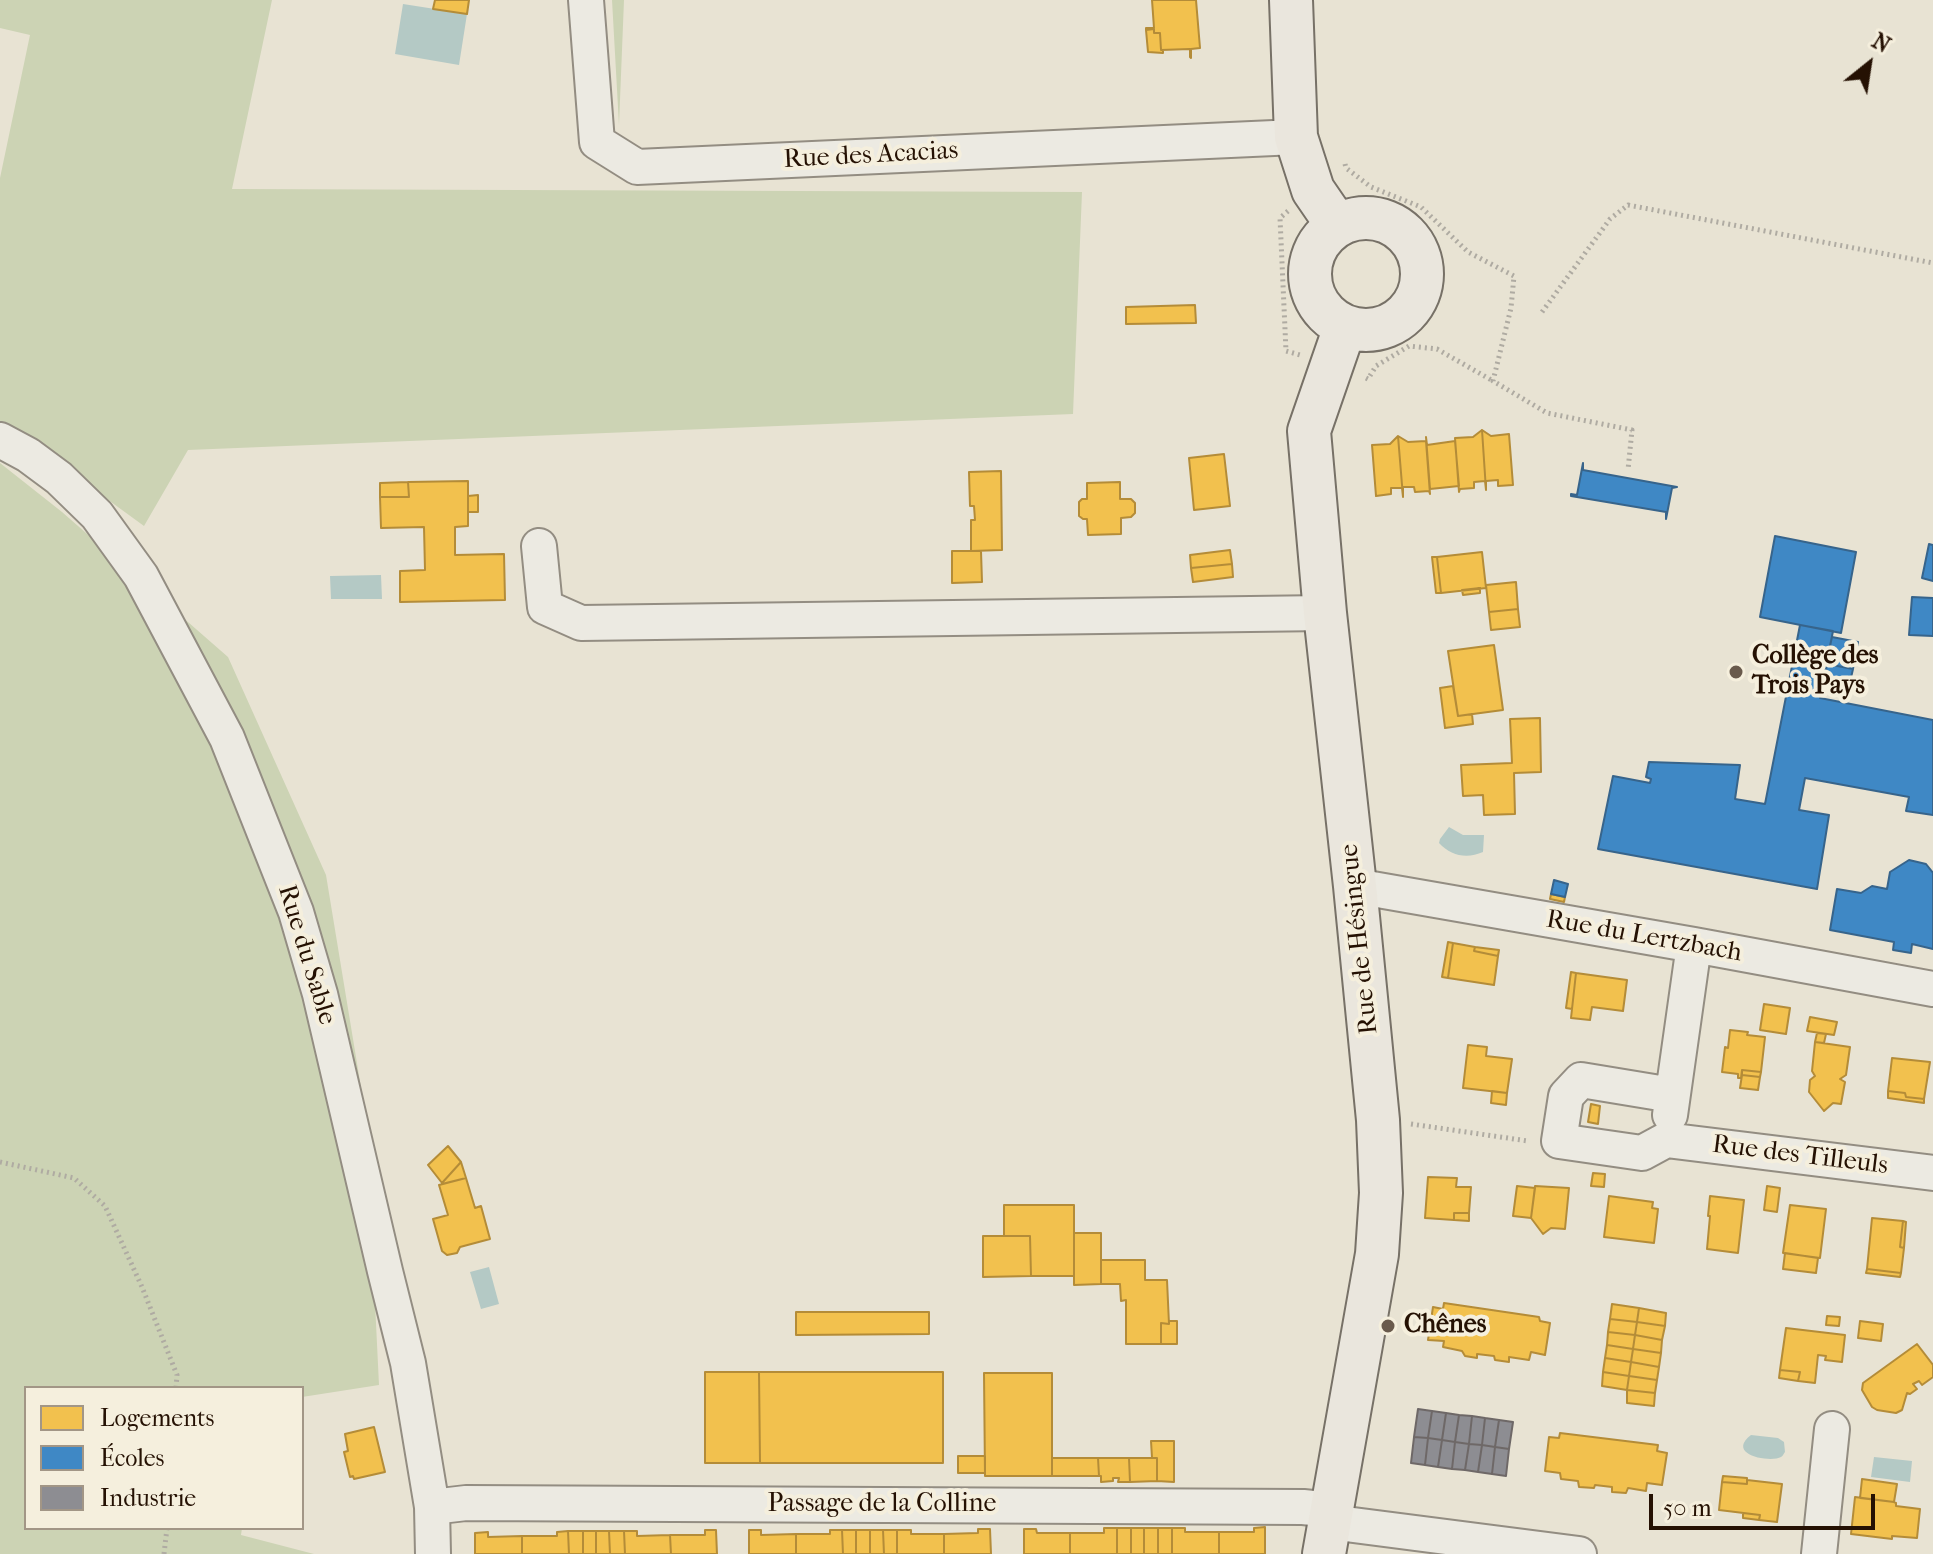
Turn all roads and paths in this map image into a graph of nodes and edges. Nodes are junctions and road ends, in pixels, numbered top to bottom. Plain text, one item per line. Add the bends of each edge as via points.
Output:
1 (586, 0) edge
2 (1291, 0) edge
3 (1296, 137) junction
4 (1330, 179) junction
5 (1337, 225) junction
6 (1933, 263) edge
7 (1542, 312) dead end
8 (1339, 345) junction
9 (1286, 351) dead end
10 (1493, 381) junction
11 (0, 440) edge
12 (1628, 470) dead end
13 (539, 546) dead end
14 (1325, 613) junction
15 (1355, 886) junction
16 (1694, 945) junction
17 (1933, 989) edge
18 (1672, 1095) junction
19 (1378, 1120) junction
20 (1666, 1140) junction
21 (1559, 1141) junction
22 (0, 1162) edge
23 (1933, 1173) edge
24 (176, 1386) edge
25 (1832, 1429) dead end
26 (432, 1507) junction
27 (1329, 1529) edge
28 (167, 1530) edge
29 (164, 1554) edge
30 (433, 1554) edge
31 (1579, 1554) edge
32 (1819, 1554) edge

1 - 3 street, Rue des Acacias via 597,142 637,167
2 - 3 main road
3 - 4 main road
4 - 5 main road
4 - 9 path via 1280,218
4 - 10 path via 1371,187 1421,207 1468,252 1514,276
5 - 8 main road via 1323,236 1310,269 1311,287
5 - 8 main road via 1376,218 1395,225 1420,255 1423,285 1409,312 1390,326
6 - 7 path via 1628,205 1610,219
8 - 10 path via 1368,379 1376,366 1409,346 1437,349
8 - 14 main road, Rue de Hésingue via 1309,431
10 - 12 path via 1547,413 1632,430
11 - 26 street, Rue du Sable via 59,478 97,515 141,576 227,738 296,912 320,994 408,1363
13 - 14 street via 545,607 581,623
14 - 15 main road, Rue de Hésingue
15 - 16 street, Rue du Lertzbach
15 - 19 main road, Rue de Hésingue
16 - 17 street, Rue du Lertzbach
16 - 18 street
18 - 20 street
18 - 21 street via 1581,1080 1566,1096
19 - 21 path
19 - 27 main road, Rue de Hésingue via 1377,1254
20 - 21 street, Rue des Tilleuls via 1642,1153
20 - 23 street, Rue des Tilleuls
22 - 24 path via 74,1178 105,1206 177,1375
25 - 32 street
26 - 27 street, Passage de la Colline via 1303,1507
26 - 30 street, Rue du Sable
27 - 31 street, Passage de la Colline
28 - 29 path

